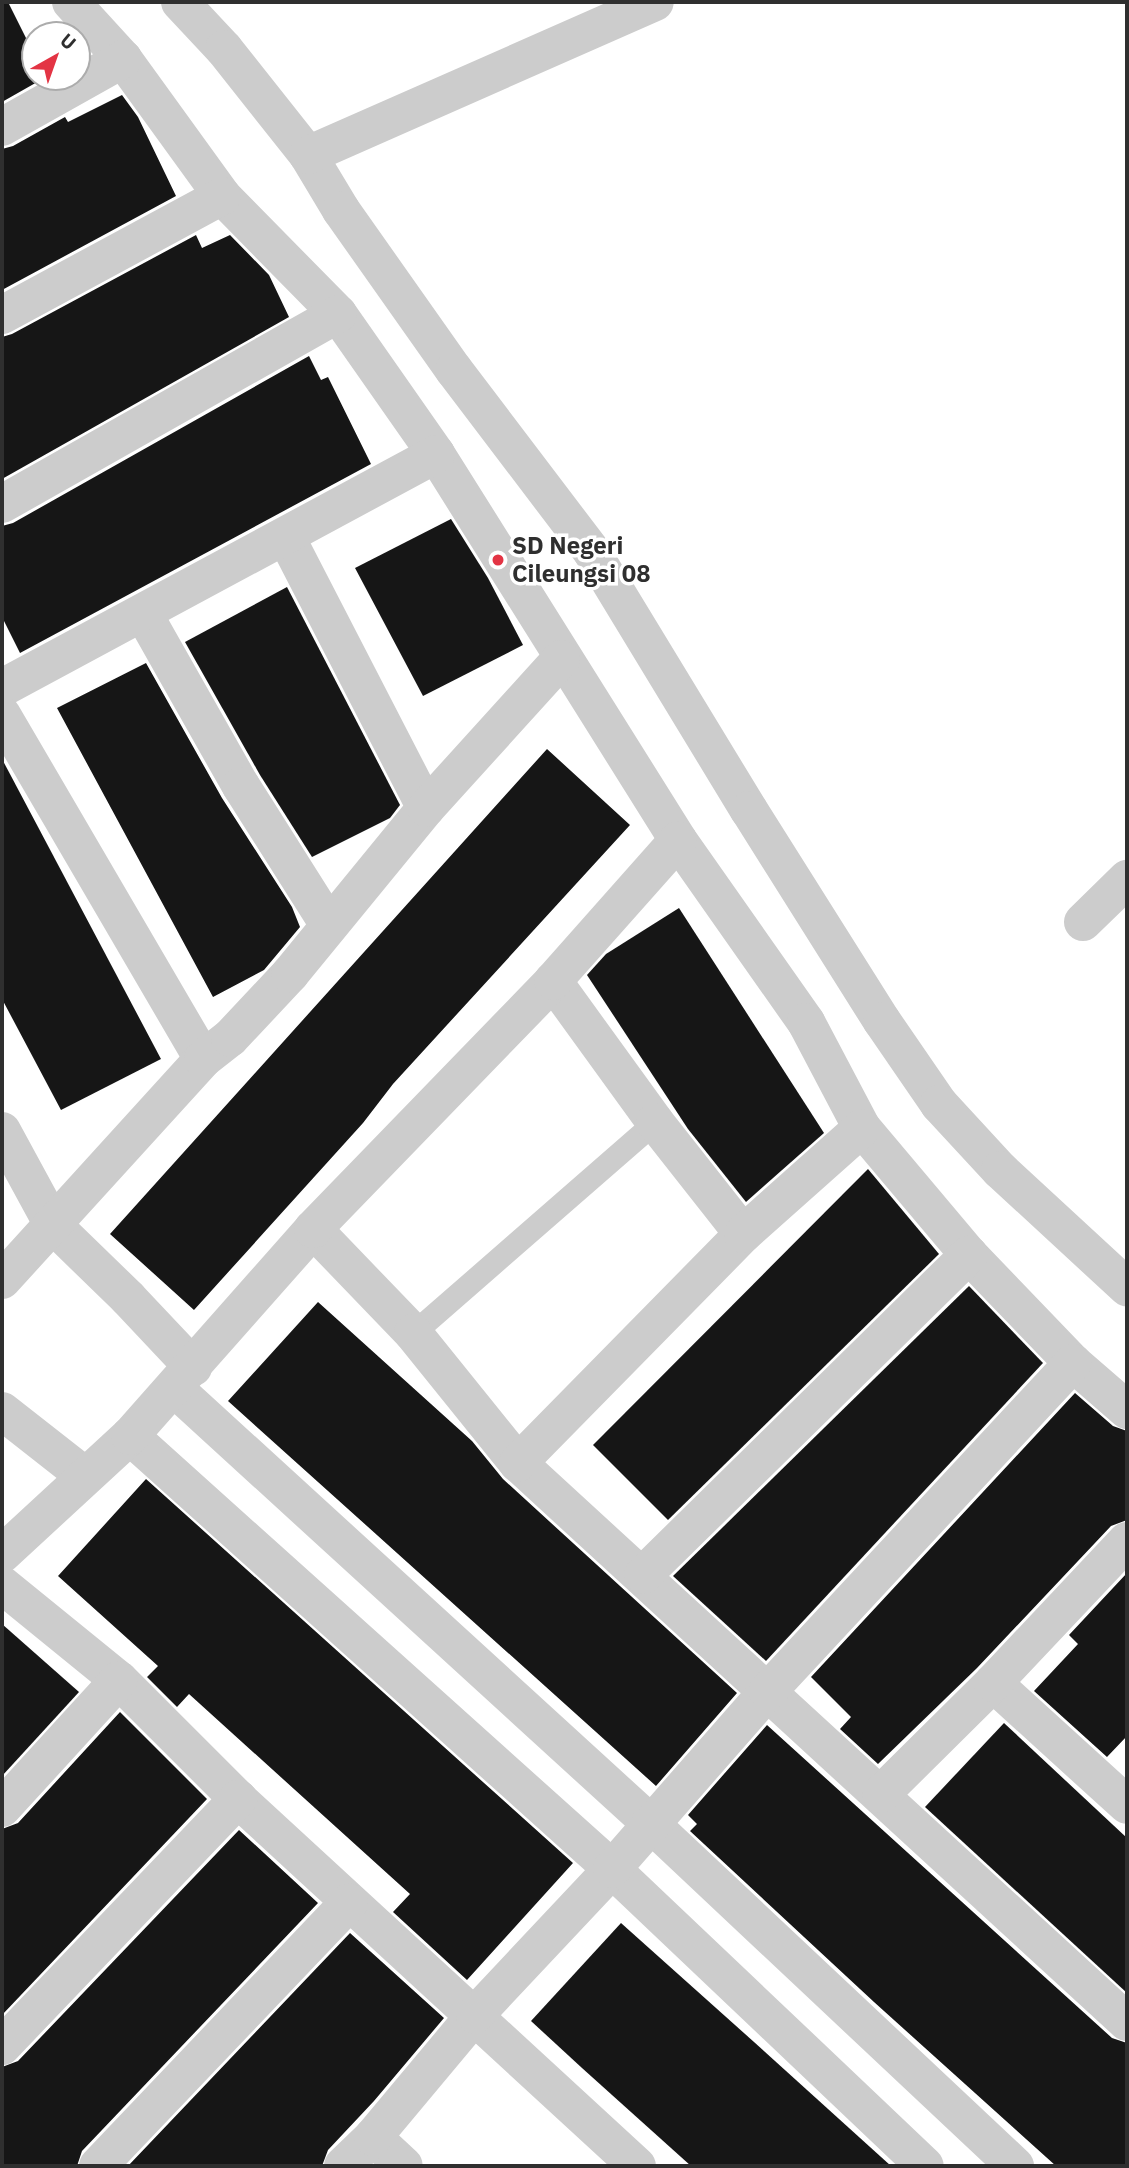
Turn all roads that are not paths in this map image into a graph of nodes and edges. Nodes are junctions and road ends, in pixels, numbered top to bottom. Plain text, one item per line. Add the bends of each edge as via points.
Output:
1 (71, 2) edge
2 (180, 2) edge
3 (654, 2) edge
4 (123, 59) junction
5 (2, 127) edge
6 (308, 155) junction
7 (222, 196) junction
8 (338, 314) junction
9 (2, 315) edge
10 (436, 454) junction
11 (2, 504) edge
12 (286, 537) junction
13 (143, 613) junction
14 (561, 659) junction
15 (2, 688) edge
16 (2, 715) edge
17 (426, 808) junction
18 (678, 840) junction
19 (1127, 879) edge
20 (1083, 922) dead end
21 (329, 925) junction
22 (553, 981) junction
23 (203, 1059) junction
24 (655, 1122) junction
25 (862, 1128) junction
26 (2, 1131) edge
27 (53, 1225) junction
28 (313, 1229) junction
29 (743, 1234) junction
30 (969, 1255) junction
31 (2, 1280) edge
32 (1127, 1287) edge
33 (413, 1334) junction
34 (1073, 1363) junction
35 (183, 1377) junction
36 (1127, 1410) edge
37 (2, 1411) edge
38 (130, 1436) junction
39 (518, 1463) junction
40 (85, 1476) junction
41 (1127, 1541) edge
42 (2, 1554) edge
43 (643, 1575) junction
44 (2, 1585) edge
45 (119, 1680) junction
46 (993, 1683) junction
47 (768, 1690) junction
48 (1120, 1786) edge
49 (881, 1794) junction
50 (238, 1799) junction
51 (2, 1808) edge
52 (650, 1823) junction
53 (612, 1869) junction
54 (349, 1902) junction
55 (475, 2015) junction
56 (1127, 2022) edge
57 (2, 2046) edge
58 (373, 2137) junction
59 (99, 2166) edge
60 (343, 2166) edge
61 (404, 2166) edge
62 (637, 2166) edge
63 (925, 2166) edge
64 (1015, 2166) edge

1 - 4 street
2 - 6 street via 224,49
3 - 6 street
4 - 5 street
4 - 7 street
6 - 32 street via 341,210 454,370 592,552 749,810 939,1104 1000,1170
7 - 8 street
7 - 9 street
8 - 10 street
8 - 11 street
10 - 12 street
10 - 14 street
12 - 13 street
12 - 17 street
13 - 15 street
13 - 21 street via 241,786
14 - 17 street
14 - 18 street
16 - 23 street
17 - 21 street
18 - 22 street
18 - 25 street via 806,1022
19 - 20 street
21 - 23 street via 230,1038
22 - 24 street
22 - 28 street
23 - 27 street
24 - 29 street
24 - 33 lane
25 - 29 street
25 - 30 street
26 - 27 street
27 - 31 street
27 - 35 street via 128,1298
28 - 33 street
28 - 35 street
29 - 39 street
30 - 34 street
30 - 43 street
33 - 39 street
34 - 36 street
34 - 47 street
35 - 38 street
35 - 52 street
37 - 40 street
38 - 40 street
38 - 53 street
39 - 43 street
40 - 42 street
41 - 46 street
43 - 47 street
44 - 45 street
45 - 50 street
45 - 51 street
46 - 48 street
46 - 49 street
47 - 49 street
47 - 52 street
49 - 56 street
50 - 54 street
50 - 57 street
52 - 53 street
52 - 64 street
53 - 55 street
53 - 63 street
54 - 55 street
54 - 59 street
55 - 58 street
55 - 62 street
58 - 60 street
58 - 61 street

